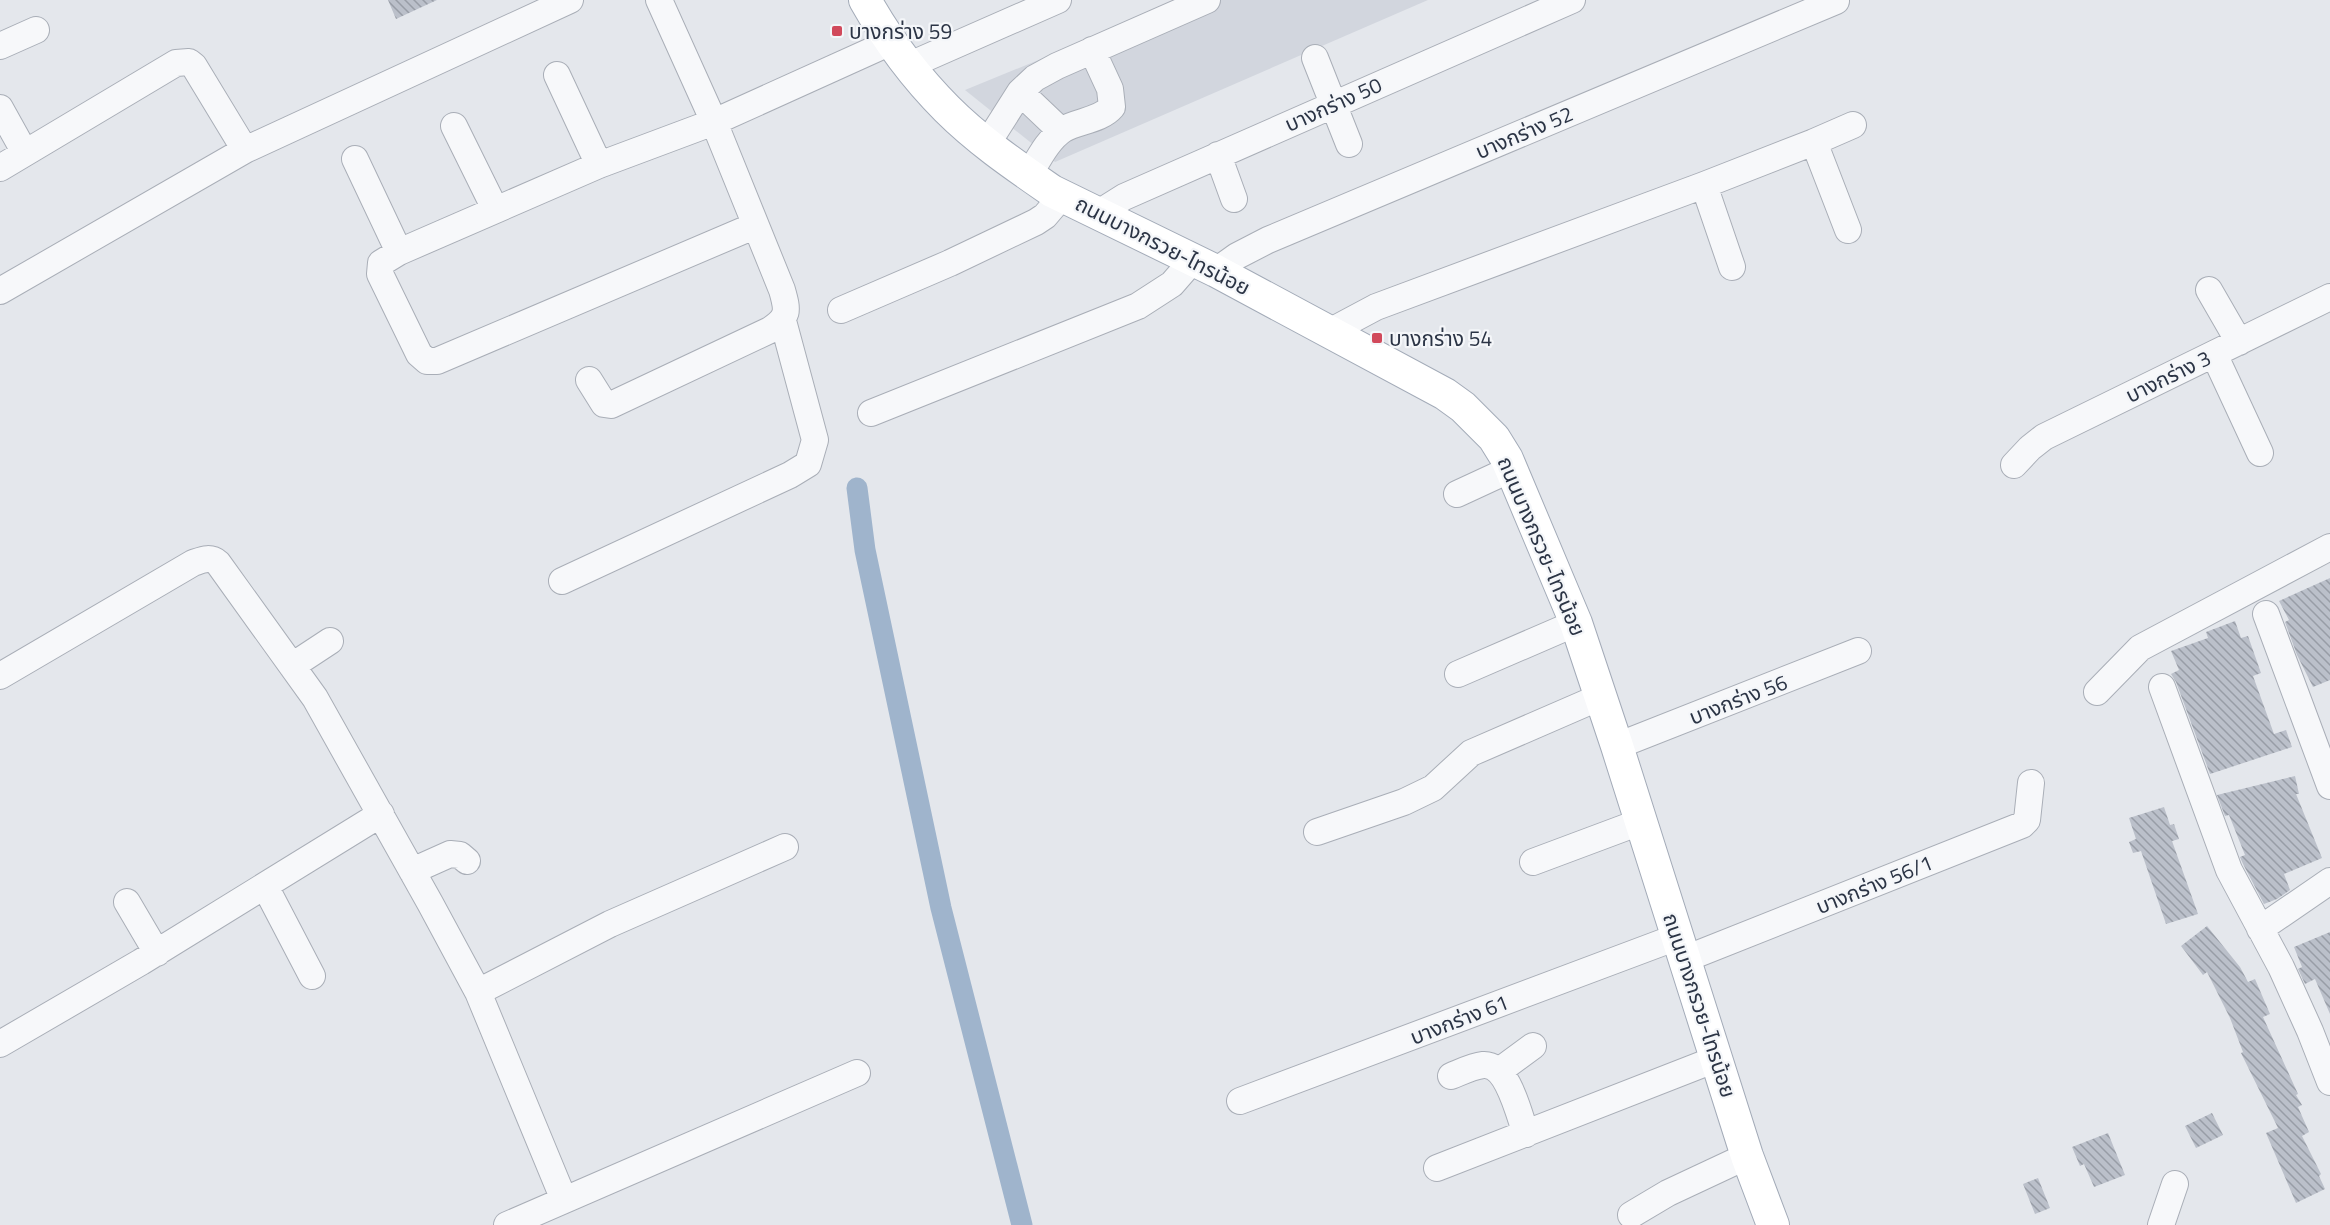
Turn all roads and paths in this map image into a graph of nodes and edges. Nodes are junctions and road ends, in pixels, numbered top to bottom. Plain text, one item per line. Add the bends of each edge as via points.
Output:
1 (570, 0) edge
2 (659, 0) edge
3 (865, 0) edge
4 (1058, 0) edge
5 (1207, 0) edge
6 (1572, 0) edge
7 (1836, 1) edge
8 (36, 30) dead end
9 (0, 46) edge
10 (1092, 50) junction
11 (900, 53) junction
12 (1314, 58) dead end
13 (557, 75) dead end
14 (1020, 92) junction
15 (1332, 104) junction
16 (0, 108) edge
17 (714, 122) junction
18 (1852, 125) dead end
19 (454, 126) dead end
20 (1061, 131) junction
21 (1814, 142) junction
22 (987, 144) junction
23 (1349, 144) dead end
24 (245, 150) junction
25 (25, 153) junction
26 (1218, 155) junction
27 (356, 159) dead end
28 (600, 165) junction
29 (0, 168) edge
30 (1029, 175) junction
31 (1704, 185) junction
32 (1062, 196) junction
33 (1234, 198) dead end
34 (495, 209) junction
35 (1097, 214) junction
36 (754, 226) junction
37 (1848, 230) dead end
38 (399, 252) junction
39 (1204, 266) junction
40 (1732, 267) dead end
41 (2209, 290) dead end
42 (0, 291) edge
43 (2330, 297) edge
44 (841, 310) dead end
45 (783, 321) junction
46 (1331, 331) junction
47 (2239, 342) junction
48 (2214, 354) junction
49 (589, 380) dead end
50 (871, 412) dead end
51 (2260, 453) dead end
52 (2014, 465) dead end
53 (1511, 469) junction
54 (1457, 494) dead end
55 (2330, 547) edge
56 (562, 581) dead end
57 (2266, 614) dead end
58 (1576, 623) junction
59 (330, 641) dead end
60 (1858, 651) dead end
61 (292, 666) junction
62 (1458, 674) dead end
63 (0, 676) edge
64 (2162, 687) dead end
65 (2097, 692) dead end
66 (1600, 698) junction
67 (1617, 746) junction
68 (2031, 783) dead end
69 (2330, 786) edge
70 (381, 814) junction
71 (1640, 822) junction
72 (1317, 832) dead end
73 (785, 847) dead end
74 (466, 861) dead end
75 (1533, 862) dead end
76 (412, 871) junction
77 (2330, 881) edge
78 (265, 886) junction
79 (127, 902) dead end
80 (2260, 929) junction
81 (1681, 948) junction
82 (157, 953) junction
83 (312, 976) dead end
84 (478, 992) junction
85 (0, 1044) edge
86 (1533, 1046) dead end
87 (1716, 1059) junction
88 (1499, 1071) junction
89 (857, 1073) dead end
90 (1451, 1076) dead end
91 (2330, 1082) edge
92 (1240, 1101) dead end
93 (1526, 1134) junction
94 (1747, 1156) junction
95 (1437, 1168) dead end
96 (2175, 1184) dead end
97 (564, 1200) junction
98 (1631, 1215) dead end
99 (507, 1225) edge
100 (1773, 1225) edge
101 (2161, 1225) edge

1 - 24 street
2 - 17 street
3 - 11 main road, ถนนบางกรวย-ไทรน้อย
4 - 11 street
5 - 10 street
6 - 15 street, บางกร่าง 50
7 - 39 street, บางกร่าง 52 via 1237,256
8 - 9 street
10 - 14 street via 1035,78
10 - 20 street via 1110,89 1112,107
11 - 17 street
11 - 22 main road, ถนนบางกรวย-ไทรน้อย via 946,109
12 - 15 street
13 - 28 street
14 - 20 street
14 - 22 street
15 - 23 street
15 - 26 street, บางกร่าง 50
16 - 25 street
17 - 28 street
17 - 36 street
18 - 21 street
19 - 34 street
20 - 30 street
21 - 31 street
21 - 37 street
22 - 30 main road, ถนนบางกรวย-ไทรน้อย
24 - 25 street via 194,66 184,62 176,63
24 - 42 street
25 - 29 street
26 - 33 street
26 - 35 street, บางกร่าง 50 via 1124,197
27 - 38 street
28 - 34 street
30 - 32 main road, ถนนบางกรวย-ไทรน้อย
31 - 40 street
31 - 46 street via 1376,307
32 - 35 main road, ถนนบางกรวย-ไทรน้อย
32 - 44 street via 1036,222
34 - 38 street
35 - 39 main road, ถนนบางกรวย-ไทรน้อย
36 - 38 street via 432,361 419,354 380,274 381,263
36 - 45 street via 782,290 787,309
39 - 46 main road, ถนนบางกรวย-ไทรน้อย
39 - 50 street, บางกร่าง 52 via 1138,306
41 - 47 street
43 - 47 street, บางกร่าง 3
45 - 49 street via 611,405 604,404
45 - 56 street via 815,440 808,464
46 - 53 main road, ถนนบางกรวย-ไทรน้อย via 1445,394 1494,438
47 - 48 street, บางกร่าง 3
48 - 51 street
48 - 52 street, บางกร่าง 3 via 2044,437
53 - 54 street
53 - 58 main road, ถนนบางกรวย-ไทรน้อย
55 - 65 street via 2140,648
57 - 69 street
58 - 62 street
58 - 66 main road, ถนนบางกรวย-ไทรน้อย
59 - 61 street
60 - 67 street, บางกร่าง 56
61 - 63 street via 218,563 205,559
61 - 70 street via 315,698
64 - 80 street via 2229,870
66 - 67 main road, ถนนบางกรวย-ไทรน้อย
66 - 72 street via 1471,753 1433,788 1404,802
67 - 71 main road, ถนนบางกรวย-ไทรน้อย
68 - 81 street, บางกร่าง 56/1 via 2027,819 2022,825
70 - 76 street
70 - 78 street
71 - 75 street
71 - 81 main road, ถนนบางกรวย-ไทรน้อย
73 - 84 street via 610,924
74 - 76 street via 460,855 450,854
76 - 84 street
77 - 80 street
78 - 82 street
78 - 83 street
79 - 82 street
80 - 91 street via 2281,967
81 - 87 main road, ถนนบางกรวย-ไทรน้อย
81 - 92 street, บางกร่าง 61
82 - 85 street
84 - 97 street
86 - 88 street
87 - 93 street
87 - 94 main road, ถนนบางกรวย-ไทรน้อย
88 - 90 street via 1485,1065
88 - 93 street
89 - 97 street
93 - 95 street
94 - 98 street
94 - 100 main road, ถนนบางกรวย-ไทรน้อย
96 - 101 street
97 - 99 street

